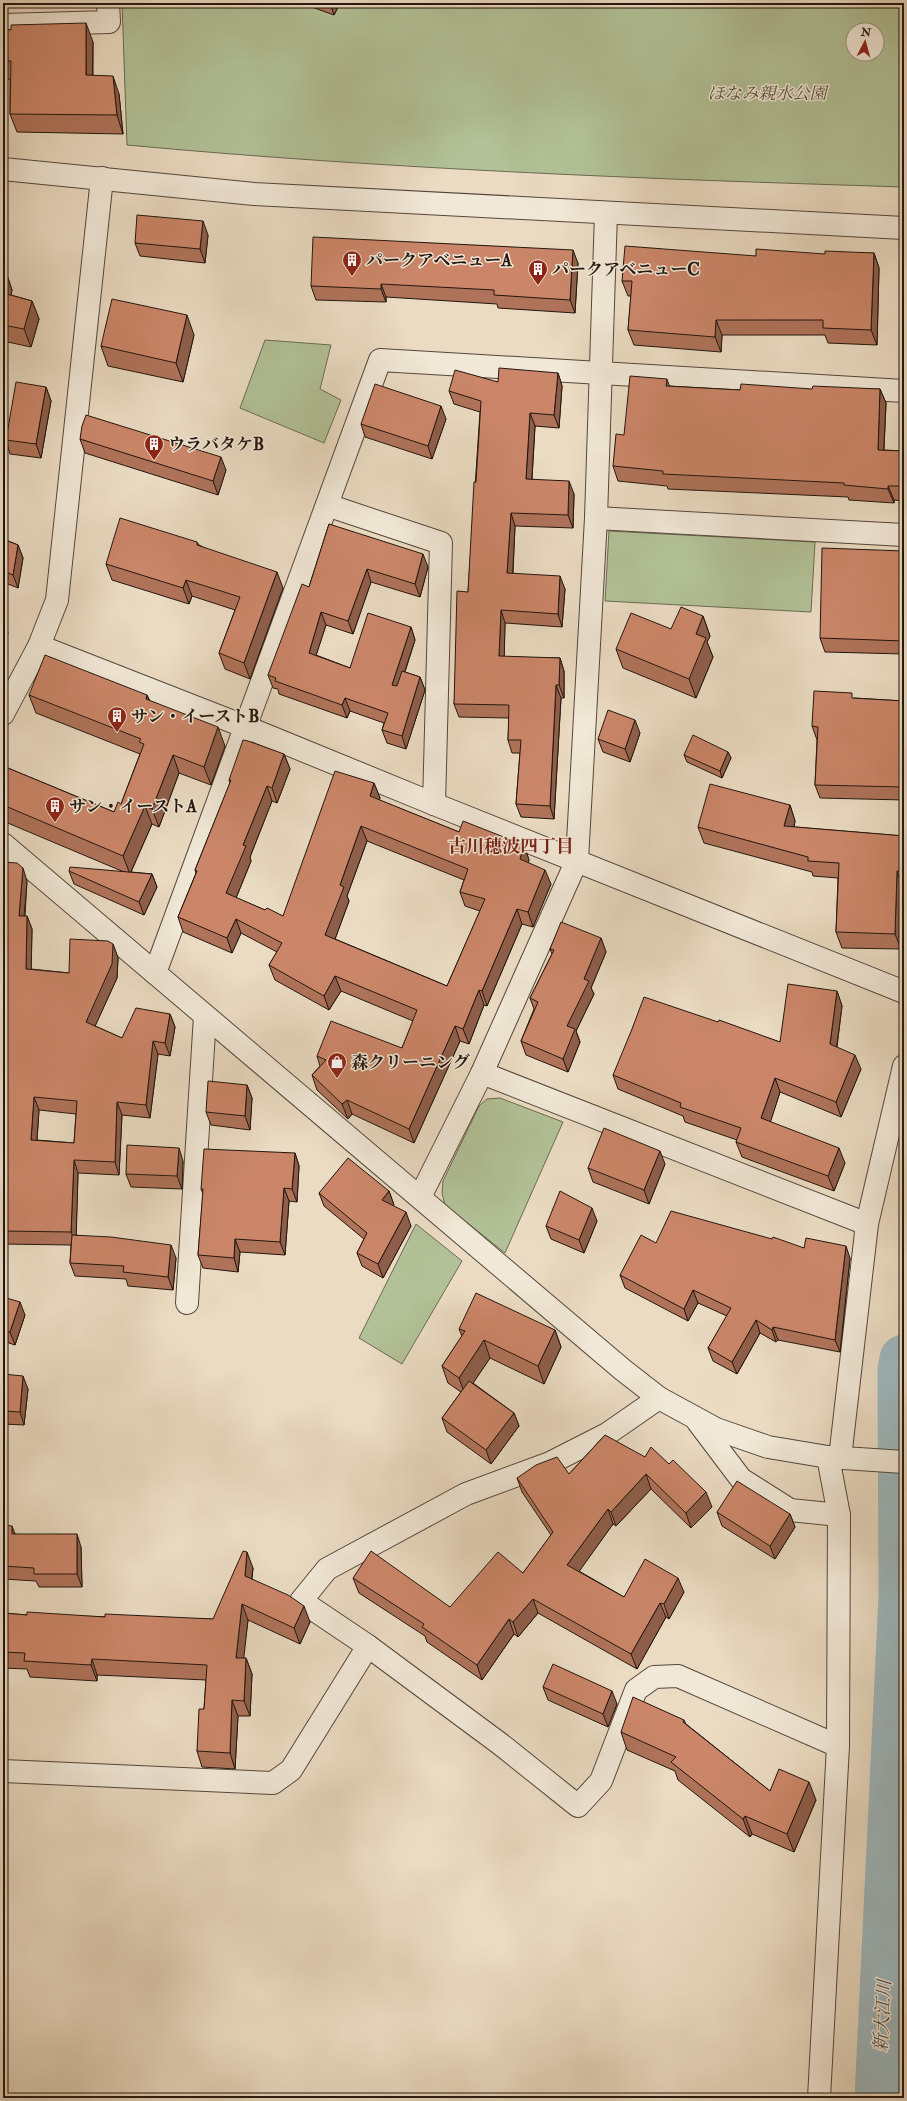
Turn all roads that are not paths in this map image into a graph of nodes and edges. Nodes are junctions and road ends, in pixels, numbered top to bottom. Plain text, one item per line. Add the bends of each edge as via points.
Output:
1 (108, 3) edge
2 (3, 25) edge
3 (3, 169) edge
4 (102, 178) junction
5 (606, 213) junction
6 (904, 228) edge
7 (601, 374) junction
8 (904, 392) edge
9 (327, 505) junction
10 (596, 518) junction
11 (904, 535) edge
12 (39, 646) junction
13 (3, 714) edge
14 (246, 727) junction
15 (434, 804) junction
16 (3, 844) edge
17 (577, 860) junction
18 (155, 973) junction
19 (904, 992) edge
20 (205, 1016) junction
21 (904, 1066) edge
22 (482, 1073) junction
23 (420, 1198) junction
24 (867, 1224) junction
25 (187, 1303) dead end
26 (659, 1398) junction
27 (695, 1418) junction
28 (834, 1458) junction
29 (904, 1462) edge
30 (839, 1515) junction
31 (368, 1646) junction
32 (838, 1746) junction
33 (3, 1771) edge
34 (819, 2098) edge

1 - 2 street via 109,22
3 - 4 street
4 - 5 street via 254,194
4 - 12 street via 56,600
5 - 6 street
5 - 7 street
7 - 8 street
7 - 9 street via 380,360
7 - 10 street
9 - 14 street
9 - 15 street via 442,543
10 - 11 street
10 - 17 street
12 - 13 street
12 - 14 street
14 - 15 street
14 - 18 street
15 - 17 street
16 - 18 street
17 - 19 street
17 - 22 street
18 - 20 street
20 - 23 street
20 - 25 street
21 - 24 street
22 - 23 street
22 - 24 street
23 - 26 street
24 - 28 street
26 - 27 street
26 - 31 street via 607,1434 550,1463 466,1494 326,1569 301,1601
27 - 28 street via 716,1429 768,1447
27 - 30 street via 741,1479 790,1510
28 - 29 street
28 - 30 street
30 - 32 street
31 - 32 street via 499,1743 578,1806 601,1781 636,1690 654,1677 678,1676
31 - 33 street via 291,1770 272,1783
32 - 34 street

